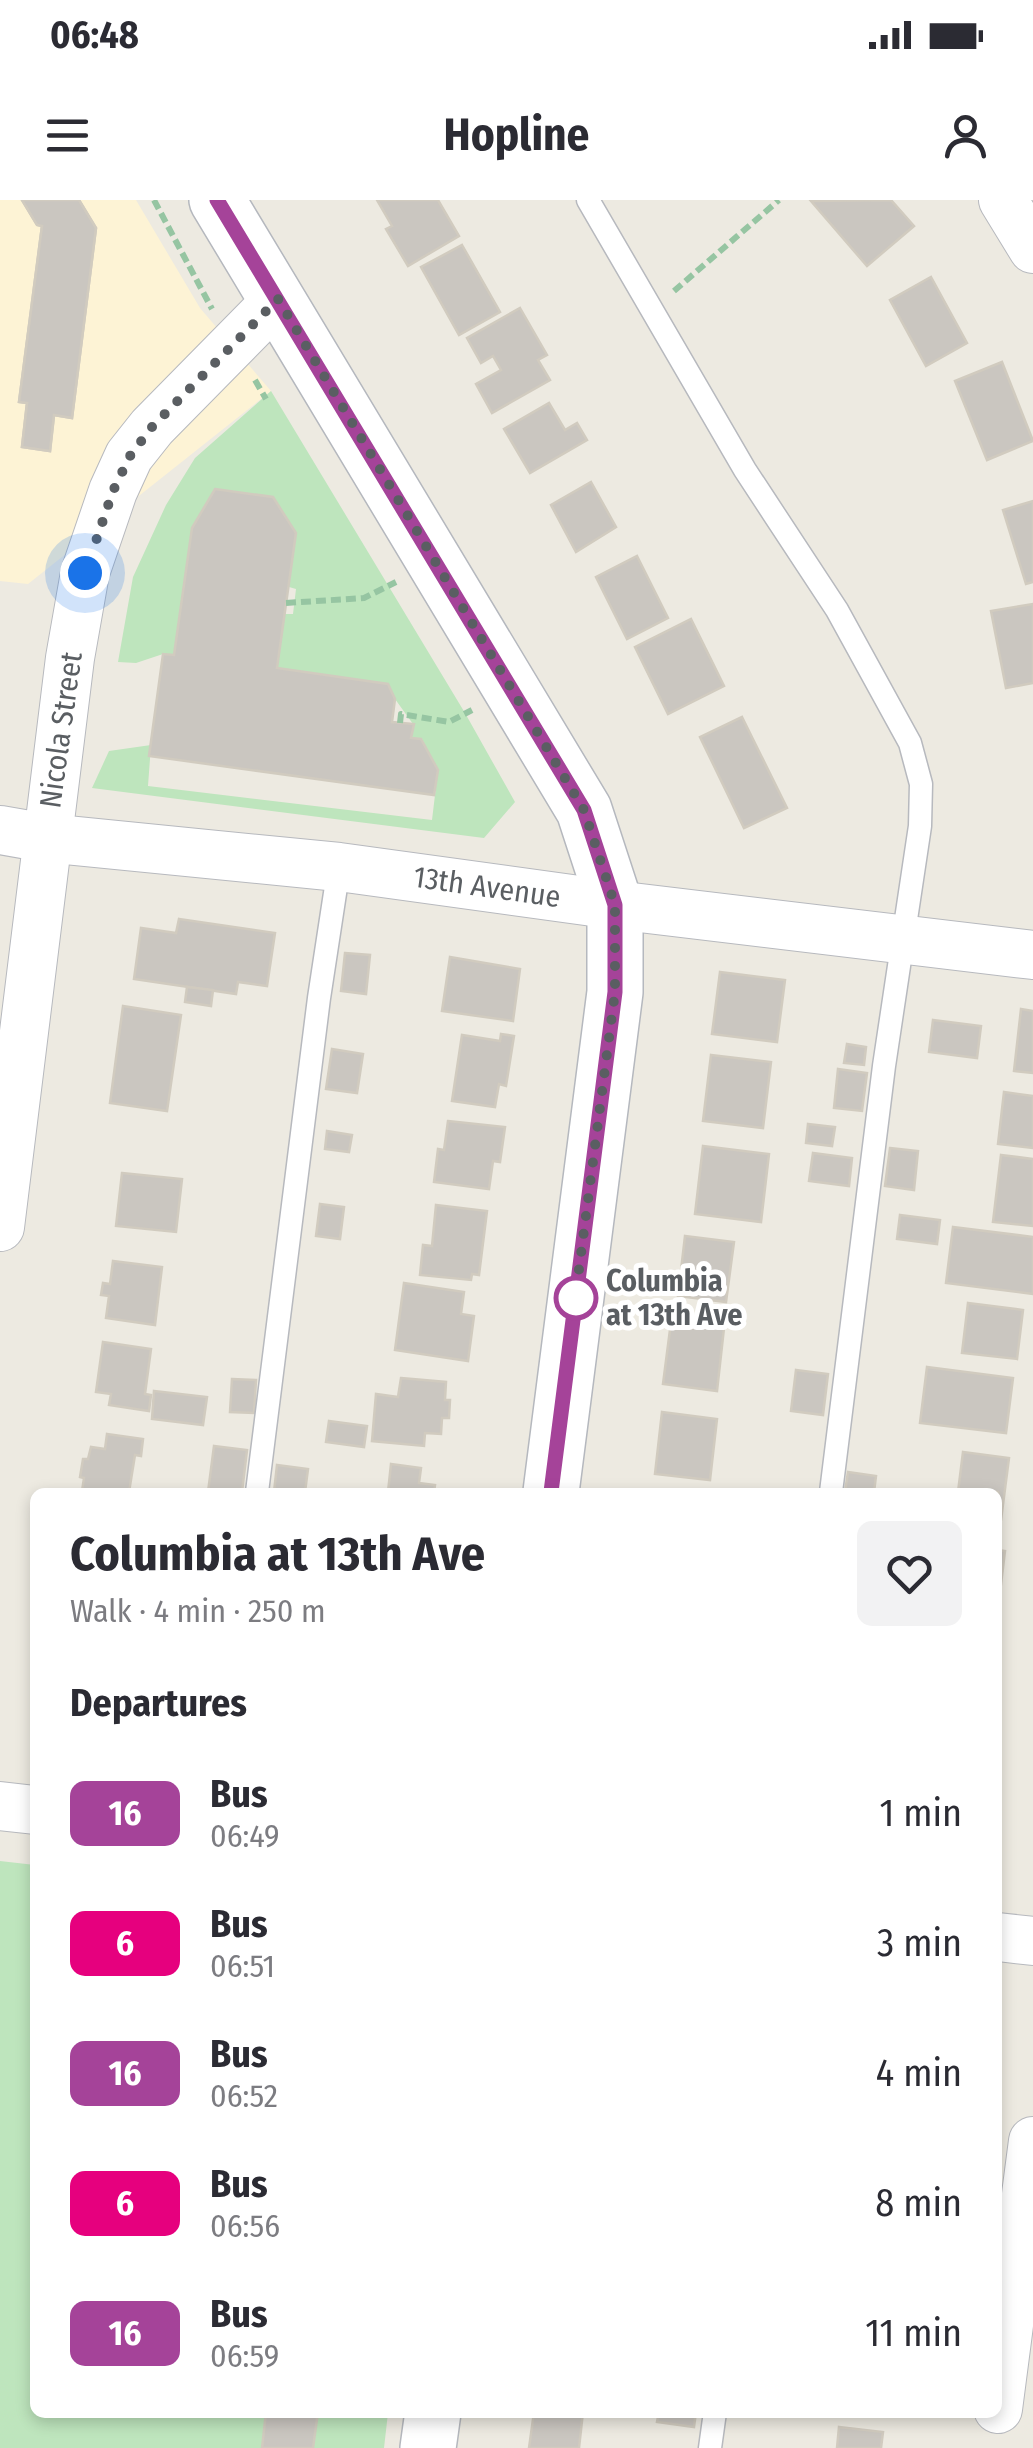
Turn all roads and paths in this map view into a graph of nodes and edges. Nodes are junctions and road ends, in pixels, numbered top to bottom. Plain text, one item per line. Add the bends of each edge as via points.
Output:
1 (154, 200) edge
2 (217, 200) edge
3 (588, 200) edge
4 (779, 200) edge
5 (1003, 200) edge
6 (1033, 248) edge
7 (278, 299) junction
8 (212, 310) dead end
9 (652, 310) junction
10 (437, 564) junction
11 (286, 603) dead end
12 (511, 688) junction
13 (400, 722) dead end
14 (0, 830) edge
15 (46, 838) junction
16 (339, 867) junction
17 (615, 905) junction
18 (904, 939) junction
19 (1033, 955) edge
20 (0, 1227) edge
21 (258, 1488) edge
22 (551, 1488) edge
23 (831, 1488) edge
24 (0, 1806) edge
25 (30, 1809) edge
26 (1002, 1937) edge
27 (1033, 1941) edge
28 (1033, 2140) edge
29 (1002, 2373) edge
30 (432, 2418) edge
31 (714, 2418) edge
32 (996, 2418) edge
33 (428, 2448) edge
34 (710, 2448) edge
35 (992, 2448) edge

1 - 8 path
2 - 7 main road
3 - 9 lane
4 - 9 path
5 - 6 street
7 - 10 main road
7 - 15 street, Nicola Street via 152,427 113,491 85,573
9 - 18 lane via 910,742 921,784 920,826
10 - 11 path via 364,598
10 - 12 main road
12 - 13 path via 449,722 401,714
12 - 17 main road via 584,810
14 - 15 street, 13th Avenue
15 - 16 street, 13th Avenue
15 - 20 street, Nicola Street
16 - 17 street, 13th Avenue
16 - 21 lane
17 - 18 street, 13th Avenue
17 - 22 main road via 615,992
18 - 19 street, 13th Avenue
18 - 23 lane
24 - 25 street
26 - 27 street
28 - 29 street
30 - 33 main road
31 - 34 lane
32 - 35 street

